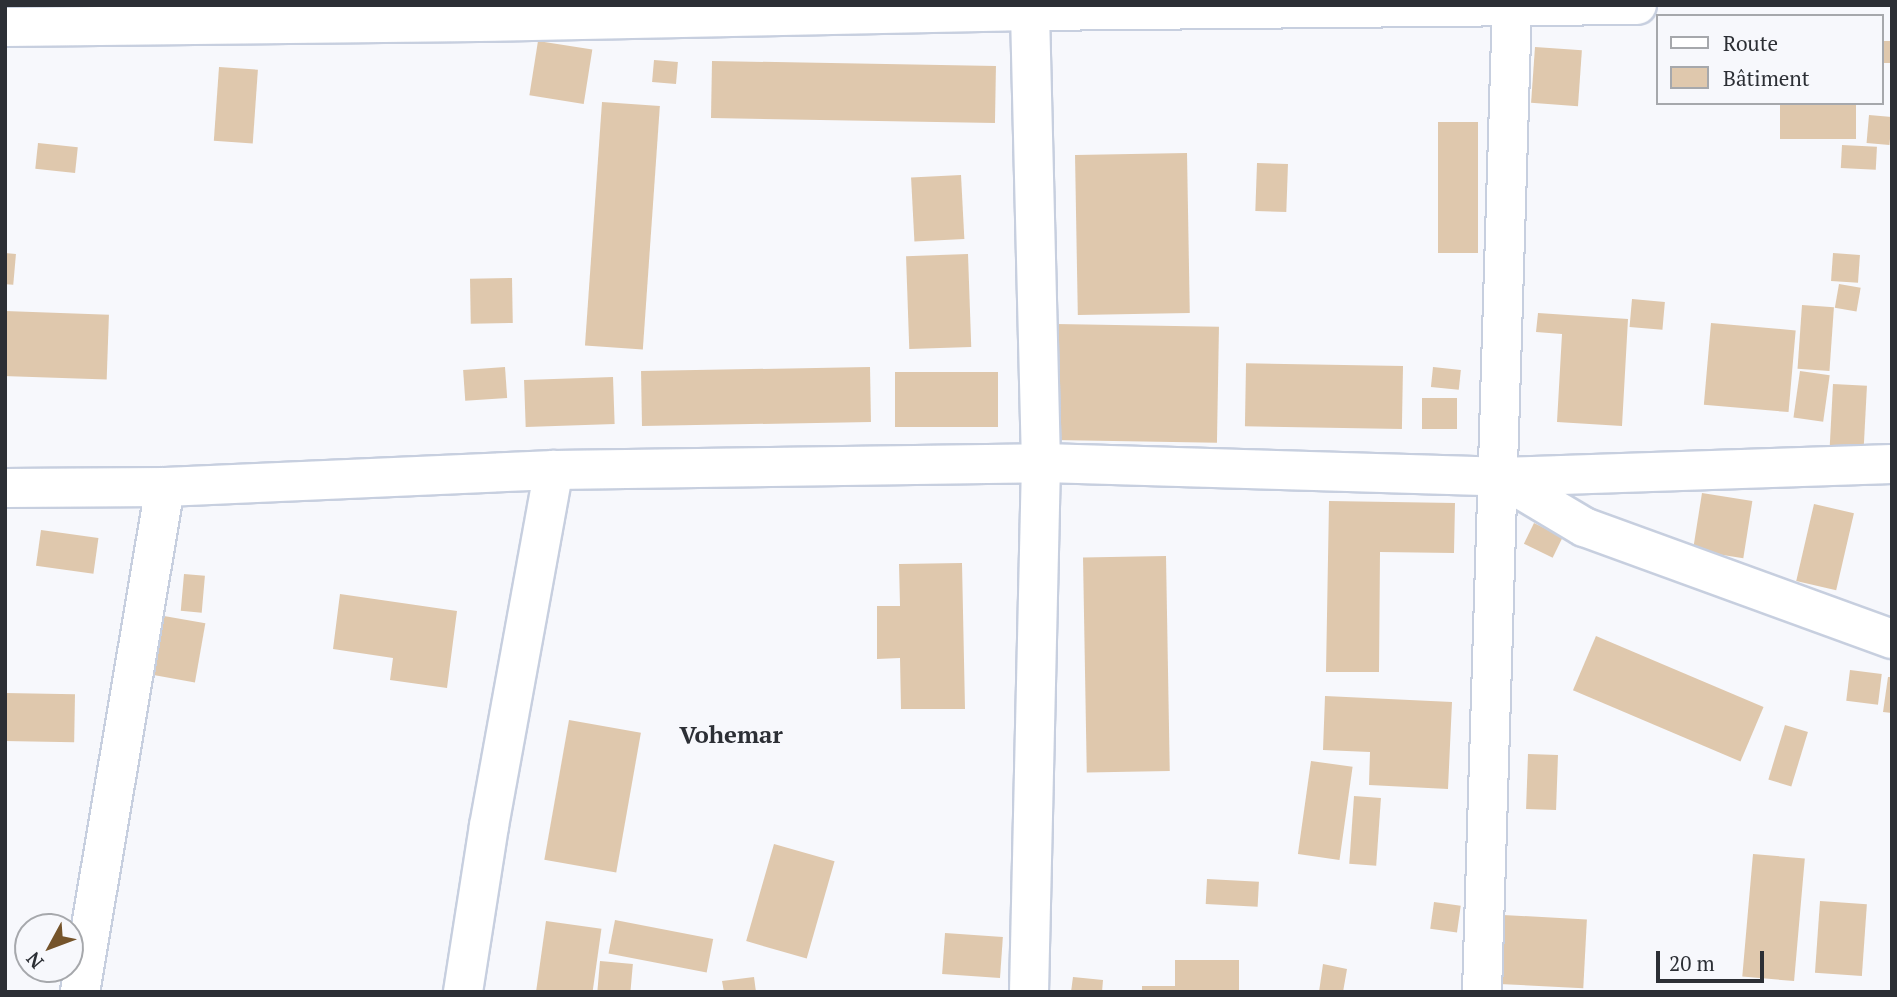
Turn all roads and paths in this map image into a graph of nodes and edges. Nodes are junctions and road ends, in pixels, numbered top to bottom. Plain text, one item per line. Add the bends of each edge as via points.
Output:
1 (1637, 5) edge
2 (1512, 6) edge
3 (1038, 9) edge
4 (5, 27) edge
5 (1041, 463) junction
6 (1892, 464) edge
7 (554, 470) junction
8 (1500, 477) junction
9 (165, 487) junction
10 (5, 488) edge
11 (1892, 639) edge
12 (80, 992) edge
13 (463, 992) edge
14 (1029, 992) edge
15 (1482, 992) edge

1 - 2 street
2 - 3 street
2 - 8 street
3 - 4 street
3 - 5 street
5 - 7 street
5 - 8 street
5 - 14 street
6 - 8 street
7 - 9 street
7 - 13 street
8 - 11 street via 1584,527
8 - 15 street
9 - 10 street
9 - 12 street

